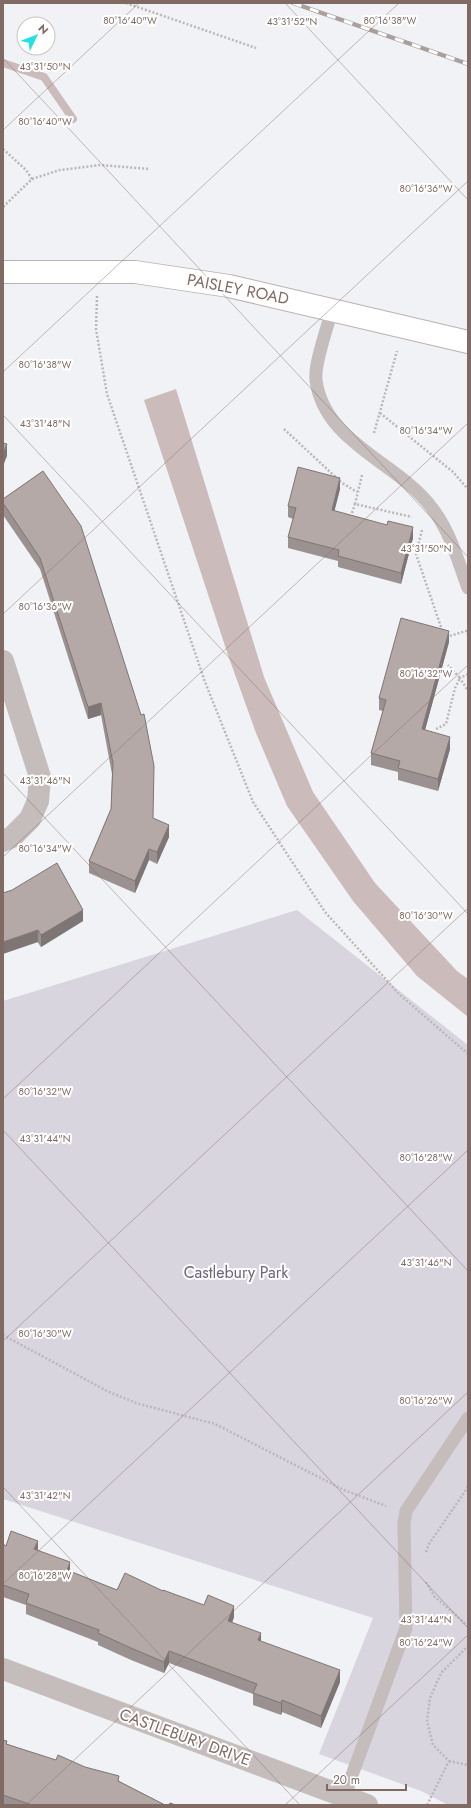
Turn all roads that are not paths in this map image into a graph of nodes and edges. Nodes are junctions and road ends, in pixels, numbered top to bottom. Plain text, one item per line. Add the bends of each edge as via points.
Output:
1 (3, 272) edge
2 (332, 309) junction
3 (468, 342) edge
4 (468, 588) edge
5 (3, 661) edge
6 (3, 841) edge
7 (468, 1418) edge
8 (3, 1669) edge
9 (344, 1797) junction
10 (367, 1805) edge

1 - 2 main road, PAISLEY ROAD via 135,272 229,286
2 - 3 main road, PAISLEY ROAD
2 - 4 lane via 316,379 320,396 331,419 368,454 406,482 432,507 446,530
5 - 6 street via 40,777 38,800 30,819 12,837
7 - 9 lane via 406,1511 406,1628
8 - 9 street, CASTLEBURY DRIVE
9 - 10 street, CASTLEBURY DRIVE

